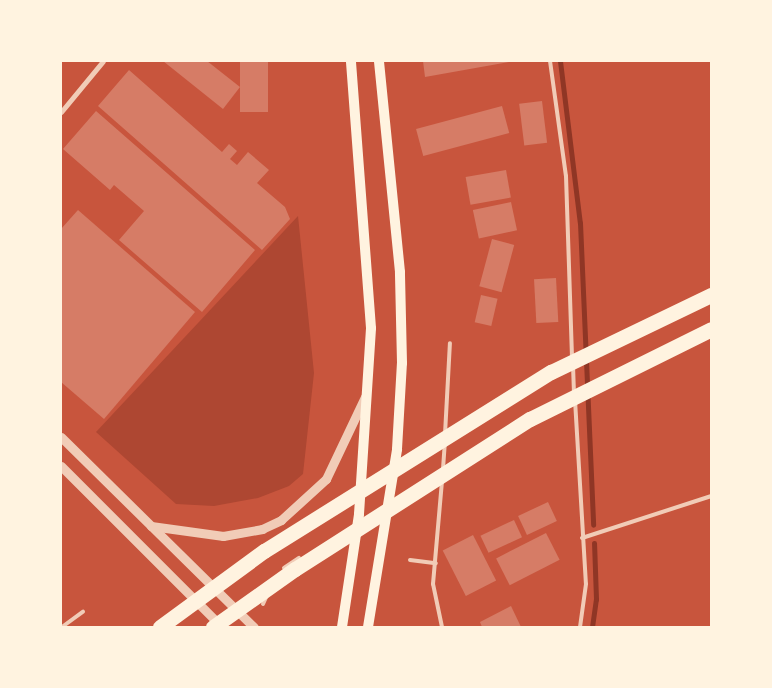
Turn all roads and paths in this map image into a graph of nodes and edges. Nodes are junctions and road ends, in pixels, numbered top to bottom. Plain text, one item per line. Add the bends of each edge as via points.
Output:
1 (103, 61) edge
2 (351, 61) edge
3 (378, 61) edge
4 (550, 61) edge
5 (61, 112) edge
6 (711, 295) edge
7 (711, 329) edge
8 (450, 343) dead end
9 (369, 385) junction
10 (61, 438) edge
11 (61, 466) edge
12 (711, 496) edge
13 (151, 526) junction
14 (582, 538) junction
15 (320, 552) dead end
16 (410, 560) dead end
17 (436, 563) junction
18 (263, 604) dead end
19 (83, 612) dead end
20 (164, 624) edge
21 (369, 624) edge
22 (62, 627) edge
23 (214, 627) edge
24 (222, 627) edge
25 (254, 627) edge
26 (342, 627) edge
27 (442, 627) edge
28 (580, 627) edge

1 - 5 street
2 - 9 main road via 369,264
3 - 21 main road via 399,263 402,363 397,449
4 - 14 lane via 566,176
6 - 20 highway via 551,372 264,551
7 - 23 highway via 530,419 295,569
8 - 17 lane
9 - 13 street via 326,479 281,520 262,529 223,536
9 - 26 main road via 359,514
10 - 13 street
11 - 24 street
12 - 14 lane
13 - 25 street
14 - 28 lane via 586,584
15 - 18 lane via 288,564 277,575
16 - 17 lane
17 - 27 lane via 433,599
19 - 22 lane

